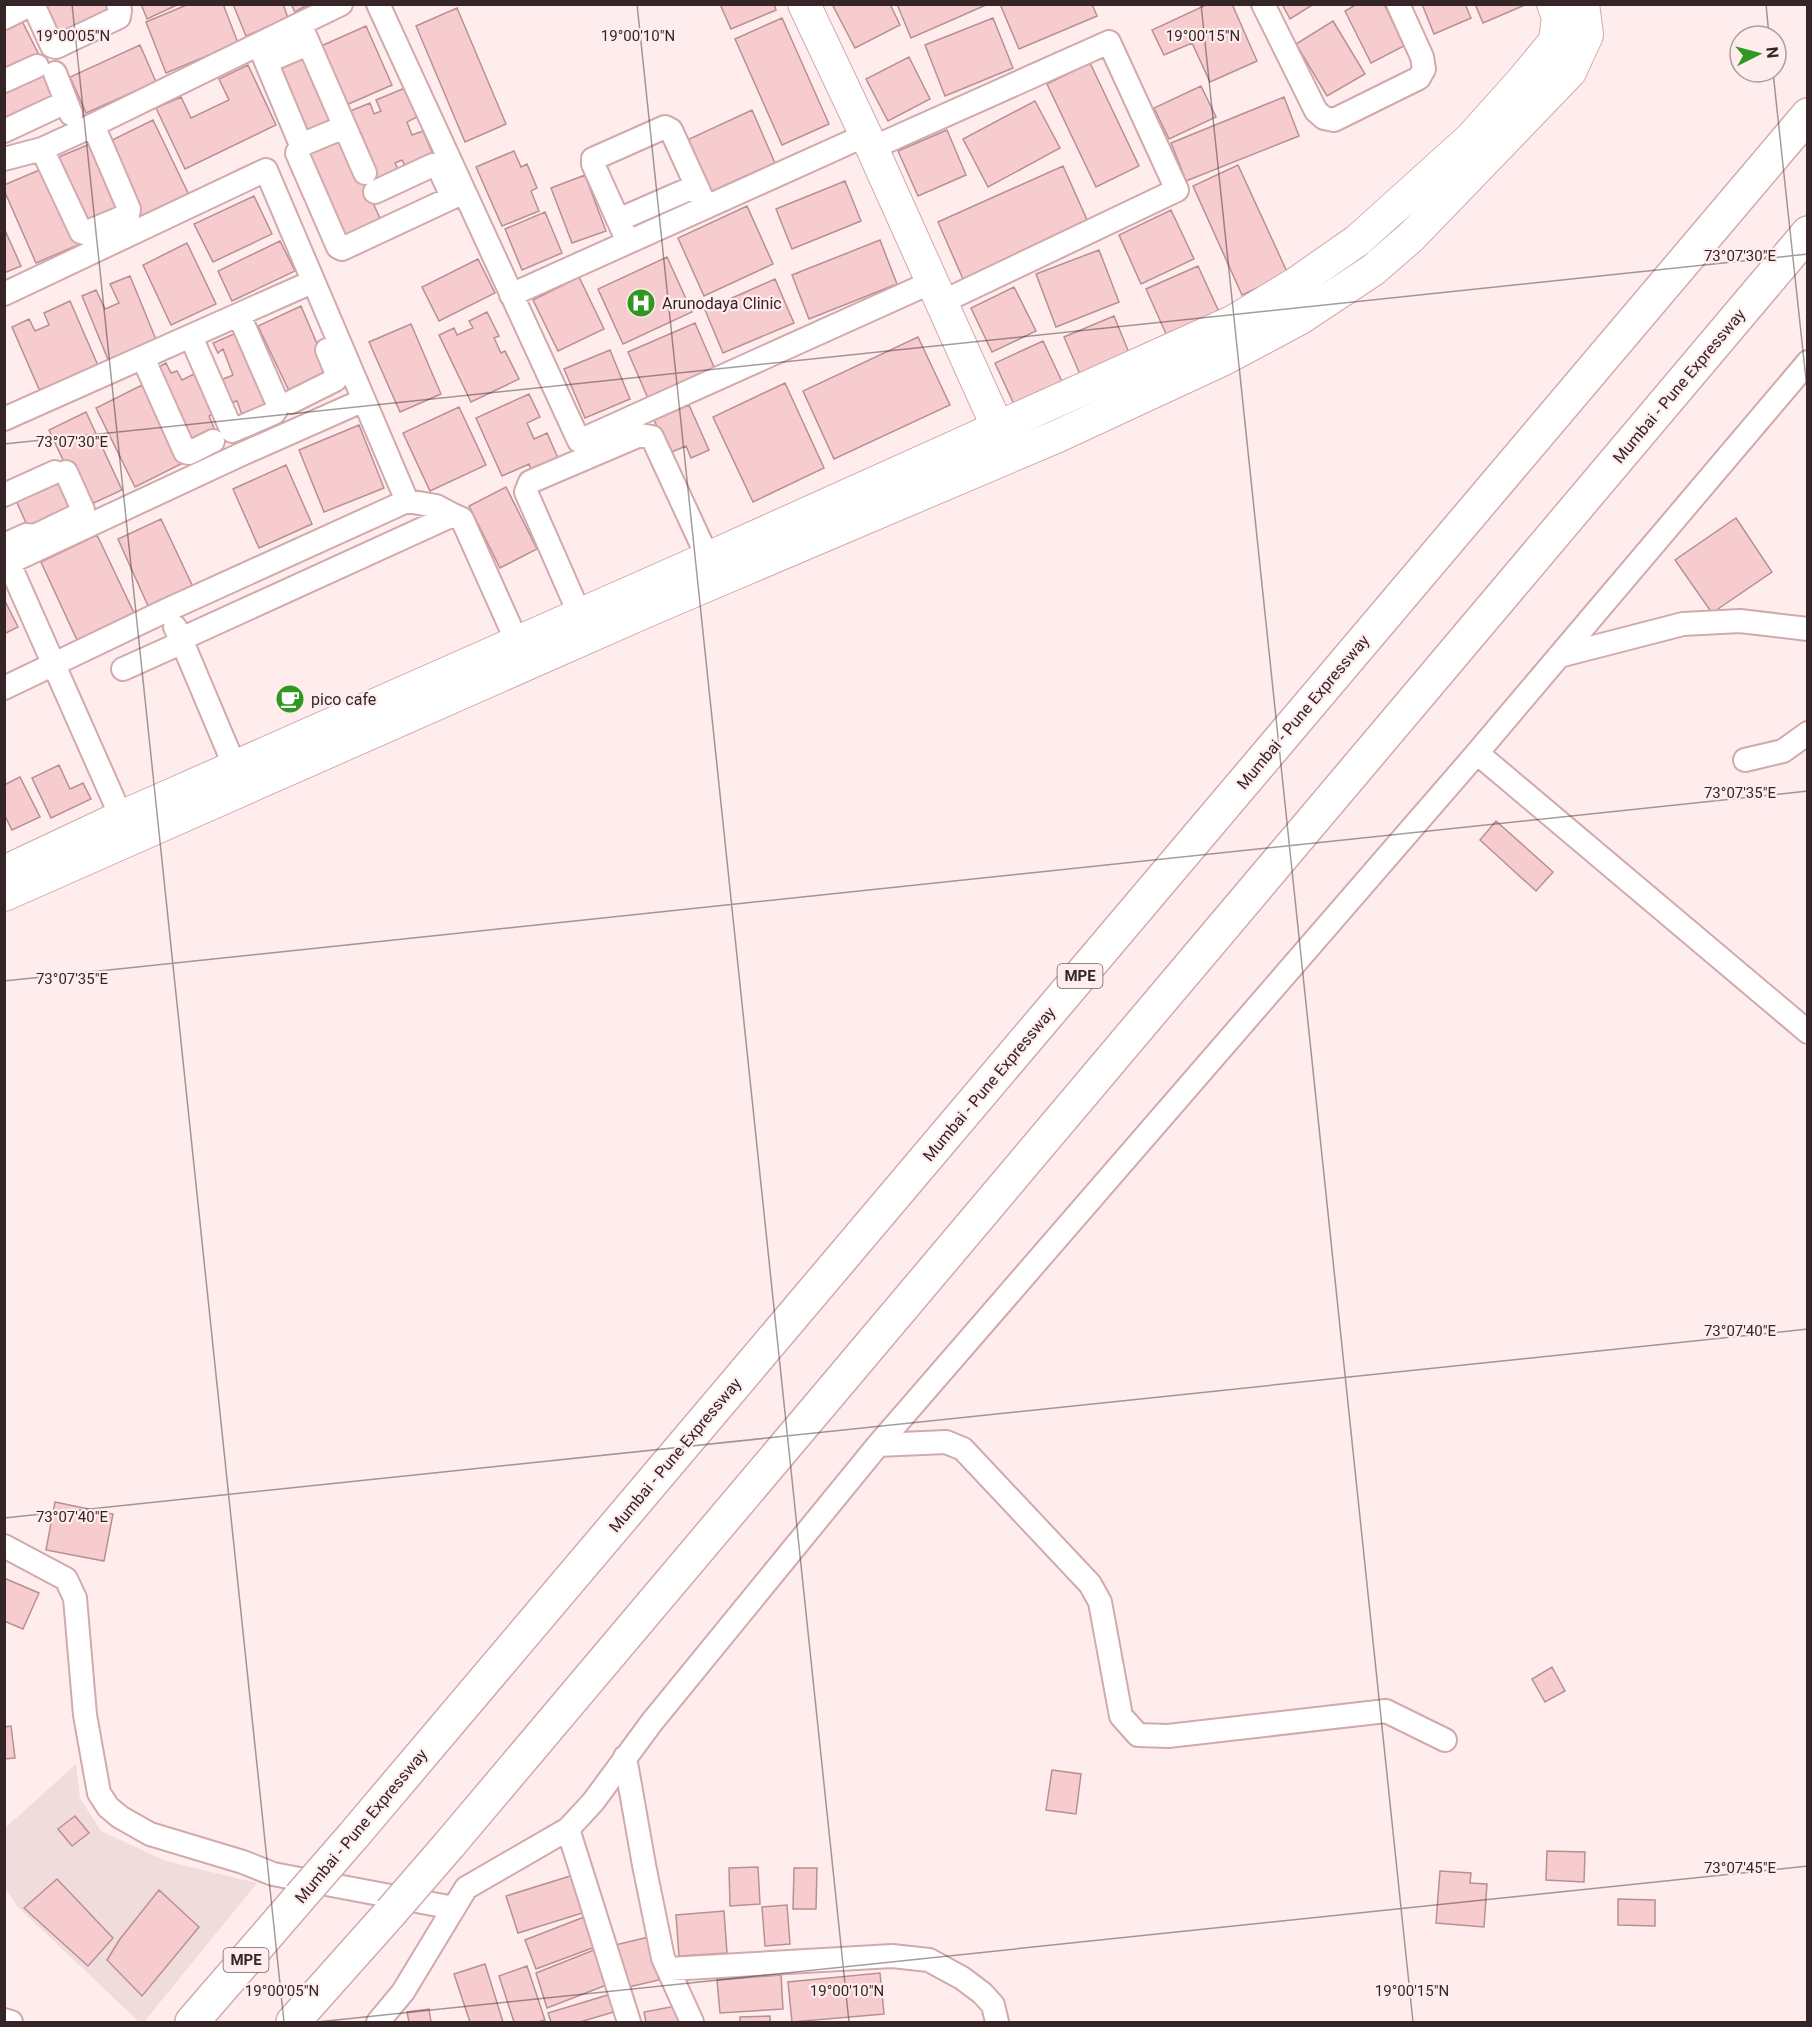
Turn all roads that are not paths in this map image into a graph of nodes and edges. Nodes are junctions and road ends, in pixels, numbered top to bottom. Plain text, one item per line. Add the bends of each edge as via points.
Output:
1 (118, 4) edge
2 (341, 4) edge
3 (378, 4) edge
4 (804, 4) edge
5 (1263, 4) edge
6 (1398, 4) edge
7 (1553, 4) edge
8 (1583, 4) edge
9 (21, 9) edge
10 (304, 34) junction
11 (36, 37) dead end
12 (262, 53) junction
13 (4, 81) edge
14 (66, 102) junction
15 (1808, 115) edge
16 (344, 127) junction
17 (4, 131) edge
18 (90, 131) junction
19 (869, 141) junction
20 (301, 146) junction
21 (44, 153) junction
22 (4, 159) edge
23 (696, 186) junction
24 (458, 194) junction
25 (706, 207) junction
26 (618, 220) junction
27 (114, 231) junction
28 (1808, 233) edge
29 (628, 242) junction
30 (312, 282) junction
31 (937, 292) junction
32 (4, 294) edge
33 (511, 295) junction
34 (241, 320) junction
35 (328, 335) junction
36 (195, 346) junction
37 (145, 362) junction
38 (1808, 362) edge
39 (316, 389) junction
40 (364, 400) junction
41 (291, 402) dead end
42 (328, 417) junction
43 (4, 419) edge
44 (998, 428) junction
45 (222, 436) junction
46 (242, 454) junction
47 (1011, 456) junction
48 (4, 495) edge
49 (407, 501) junction
50 (453, 515) junction
51 (6, 556) edge
52 (708, 558) junction
53 (167, 610) junction
54 (580, 615) junction
55 (1808, 629) edge
56 (181, 639) junction
57 (517, 642) junction
58 (1559, 656) junction
59 (54, 663) junction
60 (123, 669) dead end
61 (4, 688) edge
62 (1808, 733) edge
63 (1477, 753) junction
64 (1745, 760) dead end
65 (235, 767) junction
66 (126, 828) junction
67 (4, 872) edge
68 (4, 895) edge
69 (1808, 1032) edge
70 (878, 1445) junction
71 (4, 1546) edge
72 (1445, 1740) dead end
73 (625, 1757) junction
74 (568, 1829) junction
75 (454, 1908) junction
76 (669, 1969) junction
77 (4, 2020) edge
78 (11, 2022) edge
79 (192, 2022) edge
80 (293, 2022) edge
81 (378, 2022) edge
82 (629, 2022) edge
83 (692, 2022) edge
84 (997, 2022) edge

1 - 9 street via 119,17 56,47
2 - 10 street
3 - 24 street
4 - 19 main road
5 - 6 street via 1316,111 1334,120 1419,78 1424,69
7 - 44 main road via 1558,17 1556,41 1470,138 1358,240 1234,321
8 - 47 main road via 1587,35 1570,72 1411,237 1373,270 1299,320 1224,359
9 - 11 street
10 - 12 street
10 - 16 street
12 - 18 street
12 - 20 street
13 - 14 street via 46,70
14 - 17 street
14 - 18 street
15 - 79 highway, Mumbai - Pune Expressway / MPE, bridge
16 - 20 street
16 - 24 street via 370,182 434,165
18 - 21 street
18 - 27 street via 129,209
19 - 25 street
19 - 31 main road
19 - 31 street via 1109,42 1177,190
20 - 24 street via 297,153 342,249
21 - 22 street
21 - 27 street via 81,232
23 - 25 street
23 - 26 street
23 - 26 street via 671,130 665,127 593,159
24 - 33 street
25 - 29 street
26 - 29 street
27 - 30 street via 266,170
27 - 32 street
28 - 80 highway, Mumbai - Pune Expressway, bridge via 449,1845
29 - 33 street
30 - 34 street
30 - 35 street
31 - 33 street via 579,441
31 - 44 main road
34 - 35 street via 301,302 306,303
34 - 36 street
34 - 37 street
34 - 45 street via 277,408 274,413
35 - 39 street via 338,374 335,380
35 - 40 street
36 - 37 street
36 - 45 street
37 - 43 street
37 - 45 street via 185,452
38 - 58 street
39 - 41 street
39 - 42 street
40 - 42 street
40 - 49 street
42 - 46 street
44 - 47 main road
44 - 52 main road
45 - 46 street
46 - 51 street
47 - 66 main road
48 - 51 street via 61,472 83,510 35,536 22,527
49 - 50 street via 435,506
49 - 53 street
50 - 56 street
50 - 57 street via 462,519
51 - 59 street
52 - 54 main road
52 - 54 street via 652,437 640,435 530,482 526,492
53 - 56 street
53 - 59 street
54 - 57 main road
55 - 58 street via 1740,621 1683,624
56 - 60 street
56 - 65 street
57 - 65 main road
58 - 63 street
59 - 61 street
59 - 66 street
62 - 64 street via 1783,751
63 - 69 street
63 - 70 street
65 - 66 main road
66 - 67 main road
66 - 68 main road
70 - 72 street via 946,1442 963,1449 1090,1584 1100,1602 1121,1716 1138,1735 1179,1735 1386,1711
70 - 73 street
71 - 75 street via 66,1579 75,1599 85,1715 99,1793 120,1817 150,1834 273,1874
73 - 74 street
73 - 76 street via 663,1958
74 - 75 street via 466,1888
74 - 82 street
75 - 81 street via 403,1992
76 - 83 street
76 - 84 street via 892,1956 929,1960 982,1993 993,2005
77 - 78 street

